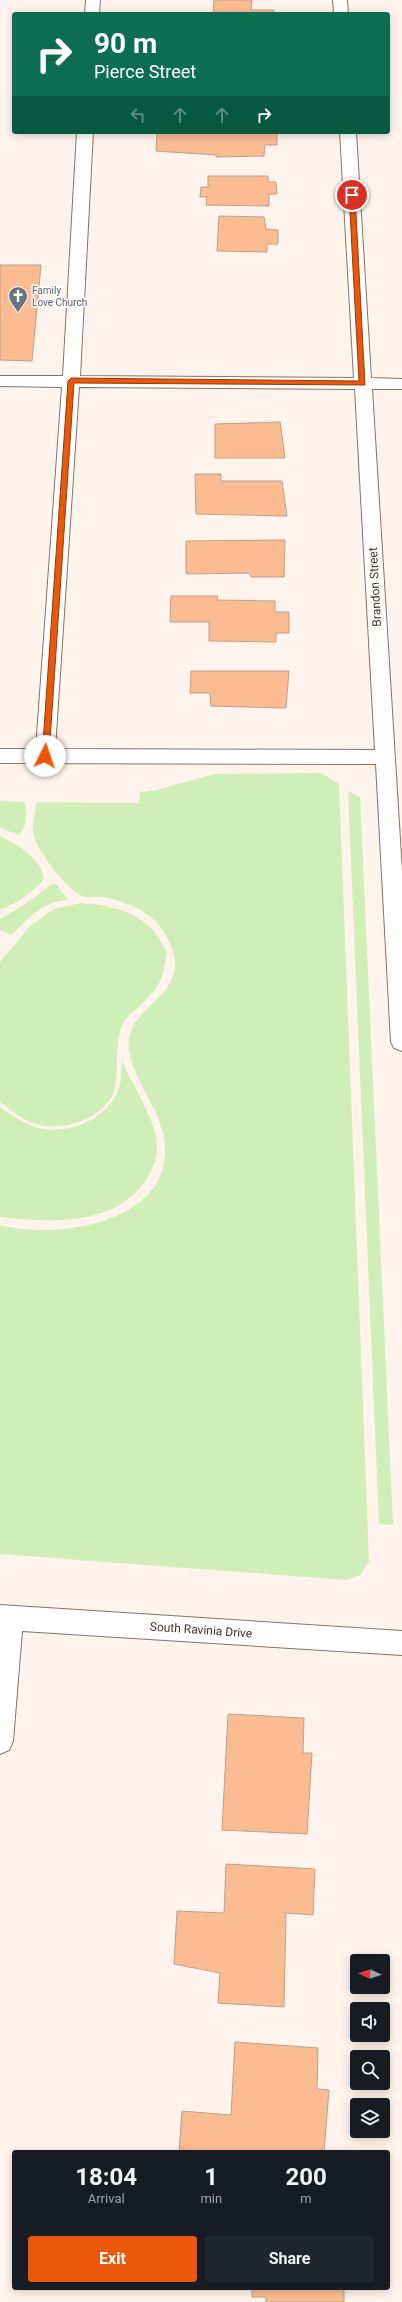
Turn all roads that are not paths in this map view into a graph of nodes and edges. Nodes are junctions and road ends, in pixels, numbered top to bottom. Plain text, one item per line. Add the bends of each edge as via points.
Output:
1 (93, 0) edge
2 (340, 0) edge
3 (92, 12) edge
4 (341, 12) edge
5 (85, 134) edge
6 (348, 134) edge
7 (0, 381) edge
8 (71, 381) junction
9 (363, 383) junction
10 (402, 384) edge
11 (0, 756) edge
12 (45, 756) junction
13 (385, 757) junction
14 (402, 1042) edge
15 (6, 1618) edge
16 (402, 1643) edge
17 (0, 1741) edge

1 - 3 street
2 - 4 street
5 - 8 street
6 - 9 street, Brandon Street
7 - 8 street
8 - 9 street
8 - 12 street
9 - 10 street
9 - 13 street, Brandon Street
11 - 12 street
12 - 13 street
13 - 14 street, Brandon Street
15 - 16 street, South Ravinia Drive
15 - 17 street

